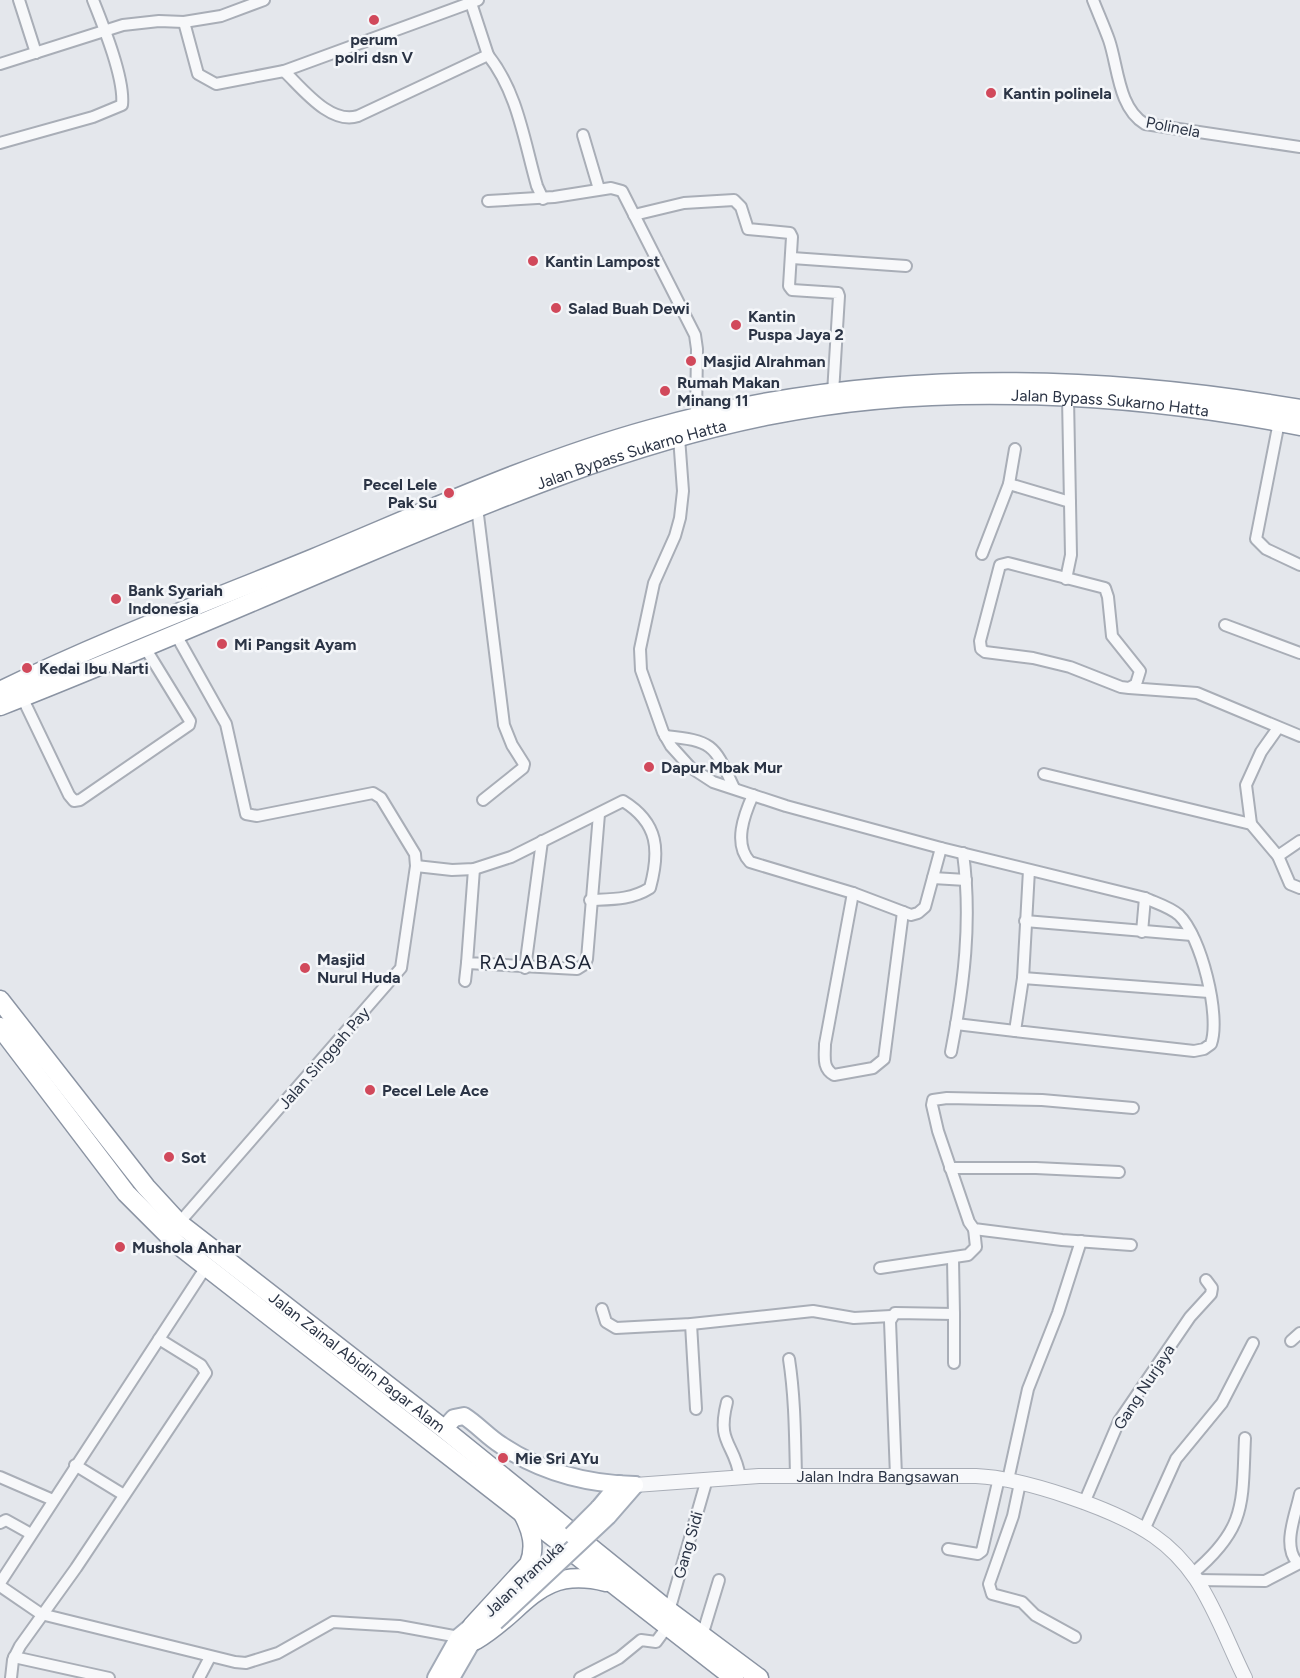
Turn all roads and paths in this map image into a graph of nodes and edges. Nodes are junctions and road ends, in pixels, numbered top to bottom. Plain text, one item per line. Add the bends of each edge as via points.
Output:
1 (19, 0) edge
2 (93, 0) edge
3 (264, 0) edge
4 (1093, 0) edge
5 (251, 2) edge
6 (474, 2) edge
7 (184, 22) junction
8 (105, 30) junction
9 (36, 54) junction
10 (491, 58) junction
11 (0, 64) edge
12 (284, 71) junction
13 (583, 135) dead end
14 (0, 143) edge
15 (1300, 147) edge
16 (599, 189) junction
17 (543, 198) junction
18 (488, 201) dead end
19 (634, 215) junction
20 (792, 258) junction
21 (906, 266) dead end
22 (833, 393) junction
23 (1068, 398) junction
24 (1300, 409) edge
25 (696, 418) junction
26 (1279, 422) junction
27 (1300, 426) edge
28 (679, 437) junction
29 (1015, 449) dead end
30 (1009, 484) junction
31 (1070, 502) junction
32 (477, 507) junction
33 (390, 535) junction
34 (363, 546) junction
35 (982, 554) dead end
36 (1300, 565) edge
37 (1066, 579) junction
38 (1225, 625) dead end
39 (175, 633) junction
40 (144, 646) junction
41 (1300, 653) edge
42 (1129, 688) junction
43 (7, 696) edge
44 (0, 717) edge
45 (1278, 728) junction
46 (665, 736) junction
47 (1300, 736) edge
48 (1044, 774) dead end
49 (734, 788) junction
50 (753, 795) junction
51 (483, 800) dead end
52 (599, 814) junction
53 (1251, 824) junction
54 (542, 841) junction
55 (1300, 841) edge
56 (940, 848) junction
57 (963, 854) junction
58 (1278, 856) junction
59 (416, 866) junction
60 (474, 869) junction
61 (1029, 870) junction
62 (933, 878) junction
63 (966, 880) junction
64 (1300, 888) edge
65 (852, 893) junction
66 (1145, 898) junction
67 (590, 900) junction
68 (903, 912) junction
69 (1025, 921) junction
70 (1142, 932) junction
71 (1192, 935) junction
72 (467, 963) junction
73 (525, 968) junction
74 (1023, 978) junction
75 (465, 981) dead end
76 (1209, 992) junction
77 (0, 1000) edge
78 (956, 1024) junction
79 (0, 1027) edge
80 (1015, 1031) junction
81 (951, 1052) dead end
82 (1133, 1108) dead end
83 (950, 1168) junction
84 (1119, 1172) dead end
85 (180, 1223) junction
86 (974, 1229) junction
87 (1081, 1241) junction
88 (1131, 1245) dead end
89 (953, 1259) junction
90 (206, 1267) junction
91 (879, 1268) dead end
92 (1206, 1280) dead end
93 (602, 1309) dead end
94 (954, 1314) junction
95 (890, 1320) junction
96 (691, 1324) junction
97 (1300, 1333) edge
98 (159, 1339) junction
99 (1290, 1341) dead end
100 (1253, 1343) dead end
101 (789, 1359) dead end
102 (954, 1363) dead end
103 (727, 1402) dead end
104 (696, 1409) dead end
105 (444, 1429) junction
106 (1245, 1438) dead end
107 (75, 1465) junction
108 (0, 1476) edge
109 (796, 1476) junction
110 (896, 1476) junction
111 (740, 1478) junction
112 (707, 1479) junction
113 (1009, 1481) junction
114 (627, 1484) junction
115 (1300, 1494) edge
116 (124, 1496) junction
117 (53, 1500) junction
118 (1084, 1503) junction
119 (522, 1512) junction
120 (0, 1523) edge
121 (1144, 1530) junction
122 (31, 1534) junction
123 (948, 1549) dead end
124 (1299, 1562) edge
125 (529, 1564) junction
126 (1194, 1577) junction
127 (718, 1580) dead end
128 (551, 1583) junction
129 (611, 1584) junction
130 (0, 1585) edge
131 (41, 1614) junction
132 (668, 1619) junction
133 (469, 1634) junction
134 (702, 1635) junction
135 (1076, 1637) dead end
136 (14, 1657) junction
137 (210, 1657) junction
138 (11, 1678) edge
139 (109, 1678) edge
140 (199, 1678) edge
141 (436, 1678) edge
142 (451, 1678) edge
143 (580, 1678) edge
144 (735, 1678) edge
145 (759, 1678) edge
146 (1245, 1678) edge

1 - 9 street
2 - 8 street
3 - 5 street
4 - 15 street, Polinela via 1125,100 1144,124
5 - 7 street via 221,16
6 - 10 street
6 - 12 street
7 - 8 street via 149,21
7 - 12 street via 198,74 208,81 232,82
8 - 9 street
8 - 14 street via 122,94 120,107
9 - 11 street
10 - 12 street via 348,119 338,117
10 - 17 street via 515,103
13 - 16 street
16 - 17 street
16 - 19 street via 622,191
17 - 18 street
19 - 20 street via 684,203 734,200 741,207 748,229 790,233
19 - 25 street via 694,335
20 - 21 street
20 - 22 street via 788,283 792,290 838,292 840,296
22 - 24 highway, Jalan Bypass Sukarno Hatta via 974,382 1070,383 1193,391
22 - 25 highway, Jalan Bypass Sukarno Hatta
23 - 26 highway, Jalan Bypass Sukarno Hatta via 1211,410
23 - 28 highway, Jalan Bypass Sukarno Hatta via 974,395 835,405 772,414
23 - 31 street
25 - 33 highway, Jalan Bypass Sukarno Hatta via 564,457
26 - 27 highway, Jalan Bypass Sukarno Hatta
26 - 36 street via 1256,539 1266,549
28 - 32 highway, Jalan Bypass Sukarno Hatta via 598,461
28 - 46 street via 683,491 680,518 654,583 640,649 641,670
29 - 30 street
30 - 31 street
30 - 35 street
31 - 37 street via 1071,555
32 - 33 highway, Jalan Bypass Sukarno Hatta
32 - 51 street via 504,725 524,764
33 - 34 highway, Jalan Bypass Sukarno Hatta
34 - 39 highway, Jalan Bypass Sukarno Hatta
34 - 43 highway, Jalan Bypass Sukarno Hatta via 166,618
37 - 42 street via 1107,591 1112,636 1140,671 1136,684
37 - 42 street via 1008,563 1000,565 981,635 981,649 1070,667
38 - 41 street
39 - 40 highway, Jalan Bypass Sukarno Hatta
39 - 59 street, Jalan Singgah Pay via 226,724 244,810 249,816 365,794 378,795 413,848
40 - 43 highway, Jalan Bypass Sukarno Hatta
40 - 43 street via 189,725 80,800 74,801 69,795
42 - 45 street via 1197,693
43 - 44 highway via 8,711
45 - 47 street
45 - 53 street via 1261,752 1246,785
46 - 49 street via 690,767 713,782
46 - 49 street via 710,745
48 - 53 street
49 - 50 street
50 - 56 street
50 - 65 street via 741,838 743,855 750,862
52 - 54 street
52 - 67 street
52 - 67 street via 623,801 649,825 654,836 655,871 650,888 639,895
53 - 58 street
54 - 60 street
54 - 73 street
55 - 58 street
56 - 57 street
56 - 62 street
57 - 61 street
57 - 63 street
58 - 64 street via 1290,884
59 - 60 street
59 - 85 street, Jalan Singgah Pay via 401,968
60 - 72 street
61 - 66 street
61 - 69 street
62 - 63 street
62 - 68 street via 925,907 918,914
63 - 78 street via 968,939
65 - 68 street
65 - 68 street via 825,1044 824,1065 834,1075 873,1068 884,1059
66 - 70 street
66 - 71 street via 1179,915
67 - 73 street via 585,964 577,969
69 - 70 street
69 - 74 street
70 - 71 street
71 - 76 street
72 - 73 street
72 - 75 street
74 - 76 street
74 - 80 street
76 - 80 street via 1214,1037 1204,1049
77 - 85 highway, Jalan Zainal Abidin Pagar Alam via 146,1187
78 - 80 street
78 - 81 street
79 - 90 highway, Jalan Zainal Abidin Pagar Alam via 126,1193 154,1223
82 - 83 street via 1042,1100 933,1100
83 - 84 street
83 - 86 street
85 - 105 highway, Jalan Zainal Abidin Pagar Alam
86 - 87 street
86 - 89 street via 974,1252
87 - 88 street
87 - 113 street via 1028,1389
89 - 91 street
89 - 94 street
90 - 98 street
90 - 119 highway, Jalan Zainal Abidin Pagar Alam
92 - 118 street, Gang Nurjaya via 1211,1294 1190,1317 1119,1421
93 - 96 street via 606,1322 616,1328
94 - 95 street via 895,1313
94 - 102 street
95 - 96 street via 813,1311
95 - 110 street
96 - 104 street
97 - 99 street
98 - 107 street
98 - 116 street via 206,1370
100 - 121 street via 1222,1403 1176,1459
101 - 109 street via 796,1406
103 - 111 street via 722,1434
105 - 114 main road, Jalan Indra Bangsawan via 454,1418 466,1417 504,1448 546,1469 570,1477
105 - 132 highway, Jalan Zainal Abidin Pagar Alam
106 - 126 street via 1243,1500 1235,1527
107 - 116 street
107 - 117 street
108 - 117 street
109 - 110 street, Jalan Indra Bangsawan
109 - 111 street, Jalan Indra Bangsawan
110 - 113 street, Jalan Indra Bangsawan
111 - 112 street, Jalan Indra Bangsawan
112 - 114 street, Jalan Indra Bangsawan
112 - 132 street, Gang Sidi
113 - 118 street, Jalan Indra Bangsawan
113 - 123 street via 982,1551 978,1554
113 - 135 street via 1013,1516 989,1584 992,1594 1022,1602 1035,1615
114 - 133 main road, Jalan Pramuka, bridge via 604,1512
115 - 124 street via 1290,1541 1292,1556
116 - 131 street
117 - 122 street
118 - 121 street, Jalan Indra Bangsawan
119 - 125 highway via 533,1539
119 - 129 highway, Jalan Zainal Abidin Pagar Alam
120 - 122 street via 6,1520
121 - 126 street, Jalan Indra Bangsawan via 1174,1553
122 - 130 street
124 - 126 street via 1265,1581
125 - 128 highway via 539,1561 549,1566
125 - 133 highway
126 - 146 street, Jalan Indra Bangsawan
127 - 134 street
128 - 129 highway via 577,1577
128 - 133 highway via 493,1630
129 - 132 highway, Jalan Zainal Abidin Pagar Alam
130 - 131 street
131 - 136 street
131 - 137 street
132 - 134 highway, Jalan Zainal Abidin Pagar Alam
132 - 143 street via 656,1642 641,1640 619,1658
132 - 144 highway, Jalan Zainal Abidin Pagar Alam
133 - 137 street via 343,1621 328,1623 263,1659 240,1663
133 - 141 main road, Jalan Pramuka
133 - 142 main road, Jalan Pramuka
134 - 145 highway, Jalan Zainal Abidin Pagar Alam
136 - 138 street
136 - 139 street
137 - 140 street

